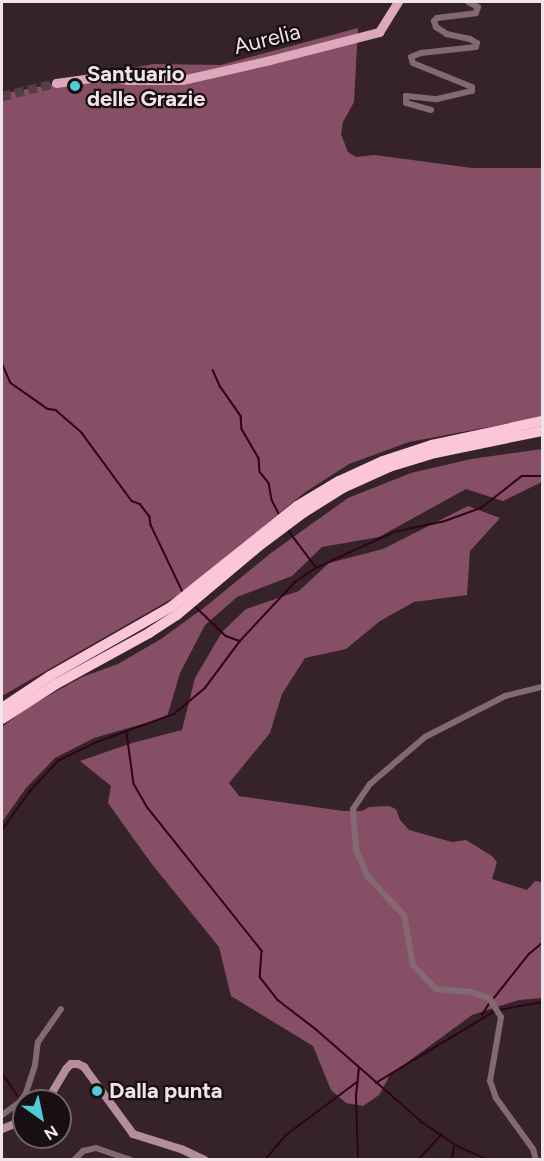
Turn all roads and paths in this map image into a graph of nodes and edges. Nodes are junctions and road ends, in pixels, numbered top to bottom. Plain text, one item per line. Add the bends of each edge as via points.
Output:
1 (398, 2) edge
2 (468, 2) edge
3 (56, 83) tunnel mouth
4 (432, 110) dead end
5 (543, 421) edge
6 (528, 428) junction
7 (543, 431) edge
8 (174, 611) junction
9 (543, 687) edge
10 (2, 708) edge
11 (2, 719) edge
12 (61, 1009) dead end
13 (54, 1089) edge
14 (2, 1115) edge
15 (74, 1160) edge
16 (131, 1160) edge
17 (206, 1160) edge
18 (536, 1160) edge

1 - 3 main road, Aurelia via 379,32 270,60 182,80 105,76
2 - 4 street via 478,8 476,13 434,21 447,34 470,39 477,43 476,47 411,57 413,63 472,87 472,91 437,99 406,96 405,103
5 - 6 highway
6 - 7 highway
6 - 8 highway via 453,444 341,484 257,542
8 - 10 highway via 50,676
8 - 11 highway via 149,633
9 - 18 street via 505,696 425,737 370,784 353,809 356,850 368,878 404,915 413,965 436,989 489,998 501,1017 489,1081 496,1098 533,1149
12 - 14 street via 38,1042 26,1093
13 - 17 street via 66,1069 78,1064 133,1134
15 - 16 street via 83,1151 96,1148

